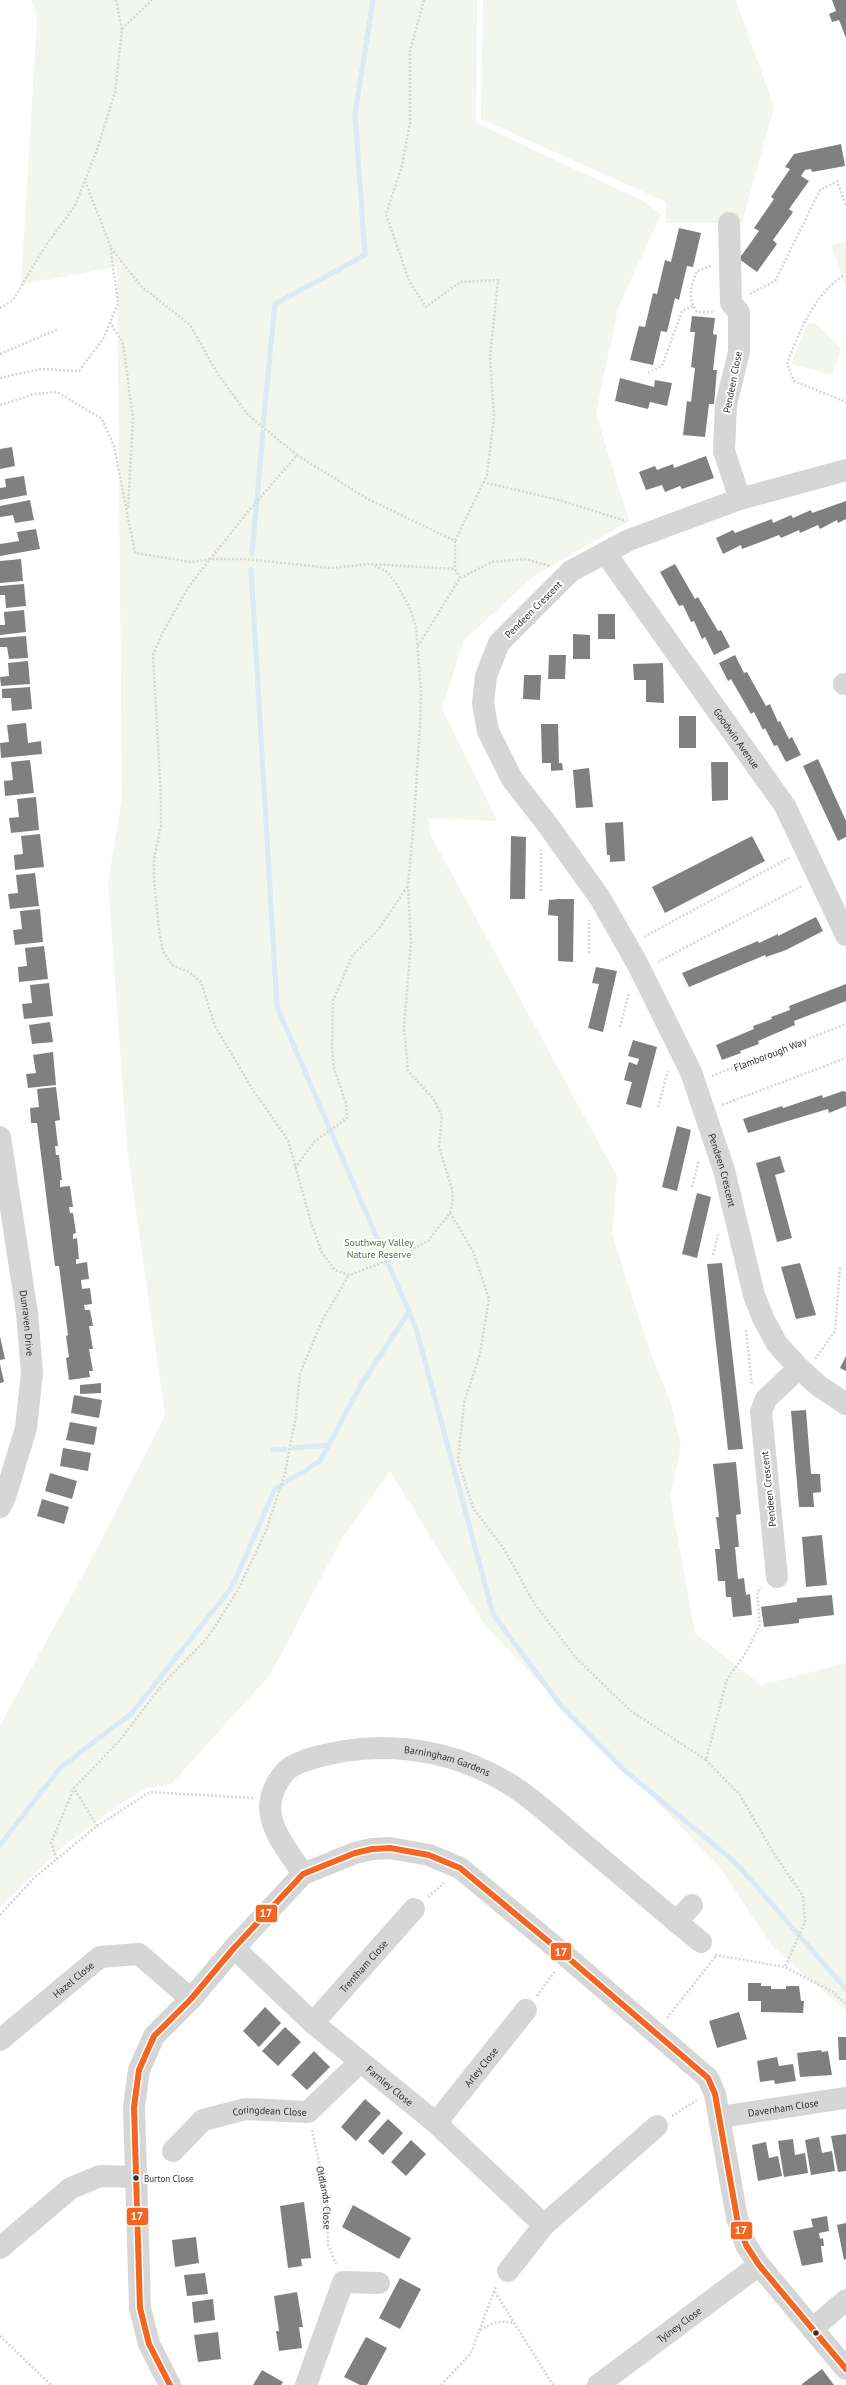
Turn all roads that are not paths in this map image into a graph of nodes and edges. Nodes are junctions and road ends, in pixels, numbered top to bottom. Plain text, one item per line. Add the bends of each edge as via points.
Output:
1 (729, 223) dead end
2 (846, 470) edge
3 (740, 499) junction
4 (606, 554) junction
5 (846, 935) edge
6 (0, 1137) edge
7 (802, 1371) junction
8 (846, 1404) edge
9 (0, 1507) edge
10 (777, 1577) road end
11 (303, 1874) junction
12 (692, 1905) dead end
13 (414, 1909) road end
14 (676, 1922) junction
15 (234, 1948) junction
16 (709, 1949) road end
17 (191, 1999) junction
18 (526, 2010) road end
19 (312, 2023) junction
20 (0, 2040) edge
21 (360, 2062) junction
22 (846, 2098) edge
23 (720, 2117) junction
24 (436, 2123) junction
25 (656, 2126) road end
26 (173, 2151) dead end
27 (135, 2177) junction
28 (544, 2225) junction
29 (0, 2248) edge
30 (760, 2265) junction
31 (508, 2272) road end
32 (379, 2282) dead end
33 (846, 2300) edge
34 (812, 2329) junction
35 (846, 2369) edge
36 (170, 2385) edge
37 (306, 2385) edge
38 (598, 2385) edge

1 - 3 street, Pendeen Close via 731,303 739,312 739,352 726,406 724,451
2 - 3 street, Pendeen Crescent
3 - 4 street, Pendeen Crescent via 629,540
4 - 5 street, Goodwin Avenue via 785,806
4 - 7 street, Pendeen Crescent via 571,571 499,643 486,676 483,703 488,731 512,779 600,898 641,971 676,1042 695,1083 724,1170 754,1295 761,1314 777,1344
6 - 9 street, Dunraven Drive via 27,1313 32,1373 26,1428
7 - 8 street, Pendeen Crescent via 833,1397
7 - 10 street, Pendeen Crescent via 766,1399 761,1412
11 - 14 street, Barningham Gardens via 276,1832 270,1815 269,1800 279,1779 287,1770 325,1755 351,1750 417,1750 451,1757 475,1766 518,1790
11 - 15 street
11 - 23 street via 355,1852 390,1848 429,1855 460,1868 708,2078 714,2089
12 - 14 street
13 - 19 street, Trentham Close
14 - 16 street, Barningham Gardens
15 - 17 street
15 - 19 street, Farnley Close
17 - 20 street, Hazel Close via 139,1954 100,1956
17 - 27 street via 154,2036 139,2070 134,2107
18 - 24 street, Arley Close
19 - 21 street, Farnley Close
21 - 24 street, Farnley Close
21 - 26 street, Coringdean Close via 308,2112 246,2109 203,2120
22 - 23 street, Davenham Close
23 - 30 street via 737,2218 746,2245
24 - 28 street, Farnley Close
25 - 28 street
27 - 29 street via 100,2176 71,2188
27 - 36 street via 140,2308 149,2344
28 - 31 street
30 - 34 street
30 - 38 street, Tylney Close
32 - 37 street via 343,2282
33 - 34 street
34 - 35 street

